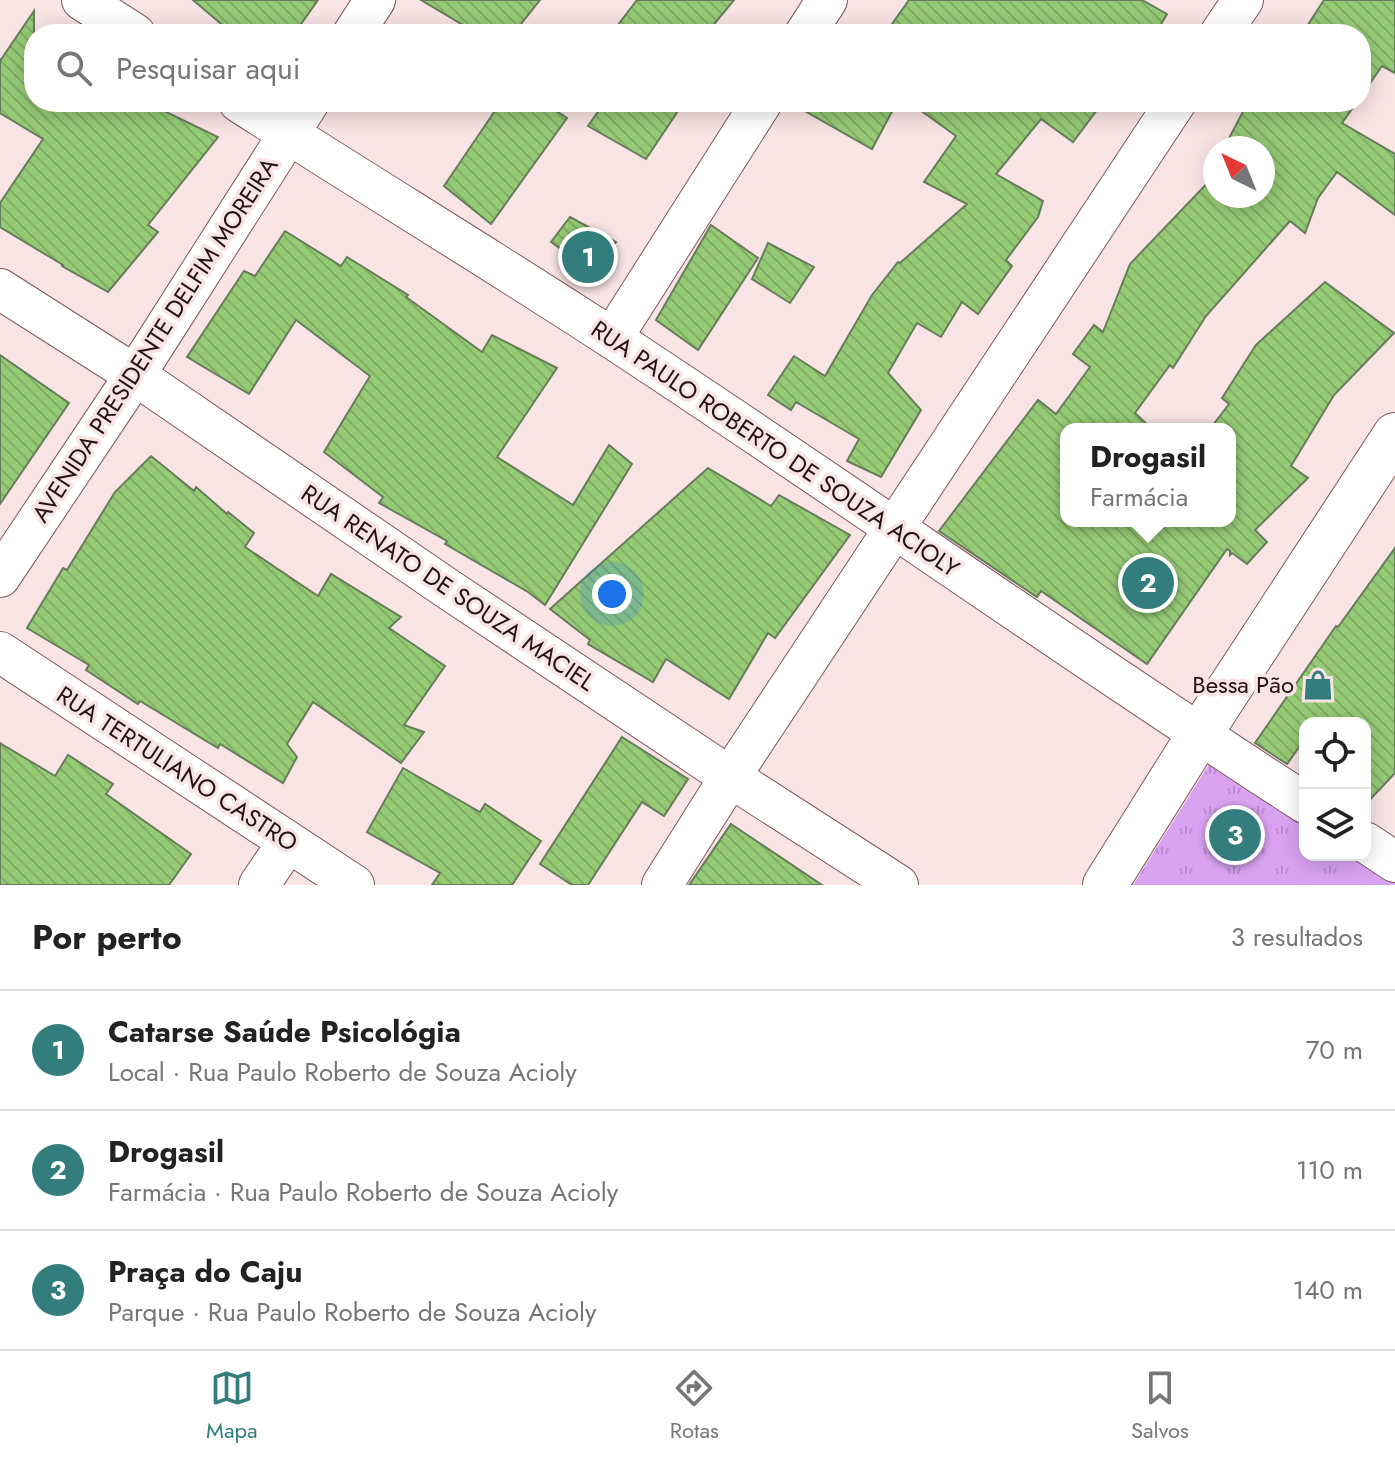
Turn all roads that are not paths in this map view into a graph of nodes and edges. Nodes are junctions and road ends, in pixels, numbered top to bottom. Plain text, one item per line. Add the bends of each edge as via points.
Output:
1 (82, 0) edge
2 (375, 0) edge
3 (827, 0) edge
4 (1243, 0) edge
5 (119, 24) edge
6 (359, 24) edge
7 (811, 24) edge
8 (1227, 24) edge
9 (276, 112) edge
10 (756, 112) edge
11 (1169, 112) edge
12 (299, 118) edge
13 (0, 289) edge
14 (612, 338) junction
15 (135, 375) junction
16 (1395, 435) edge
17 (895, 528) junction
18 (0, 577) edge
19 (0, 652) edge
20 (1199, 735) junction
21 (730, 777) junction
22 (1299, 799) edge
23 (288, 842) junction
24 (1371, 846) edge
25 (1395, 862) edge
26 (259, 885) edge
27 (354, 885) edge
28 (662, 885) edge
29 (898, 885) edge
30 (1105, 885) edge

1 - 5 street
2 - 6 street
3 - 7 street
4 - 8 street
9 - 12 street, RUA PAULO ROBERTO DE SOUZA ACIOLY
10 - 14 street
11 - 17 street
12 - 14 street, RUA PAULO ROBERTO DE SOUZA ACIOLY
12 - 15 street, AVENIDA PRESIDENTE DELFIM MOREIRA
13 - 15 street, RUA RENATO DE SOUZA MACIEL
14 - 17 street, RUA PAULO ROBERTO DE SOUZA ACIOLY
15 - 18 street, AVENIDA PRESIDENTE DELFIM MOREIRA
15 - 21 street, RUA RENATO DE SOUZA MACIEL
16 - 20 main road
17 - 20 street, RUA PAULO ROBERTO DE SOUZA ACIOLY
17 - 21 street
19 - 23 street, RUA TERTULIANO CASTRO
20 - 22 street, RUA PAULO ROBERTO DE SOUZA ACIOLY
20 - 30 main road
21 - 28 street
21 - 29 street, RUA RENATO DE SOUZA MACIEL
23 - 26 street
23 - 27 street, RUA TERTULIANO CASTRO
24 - 25 street

